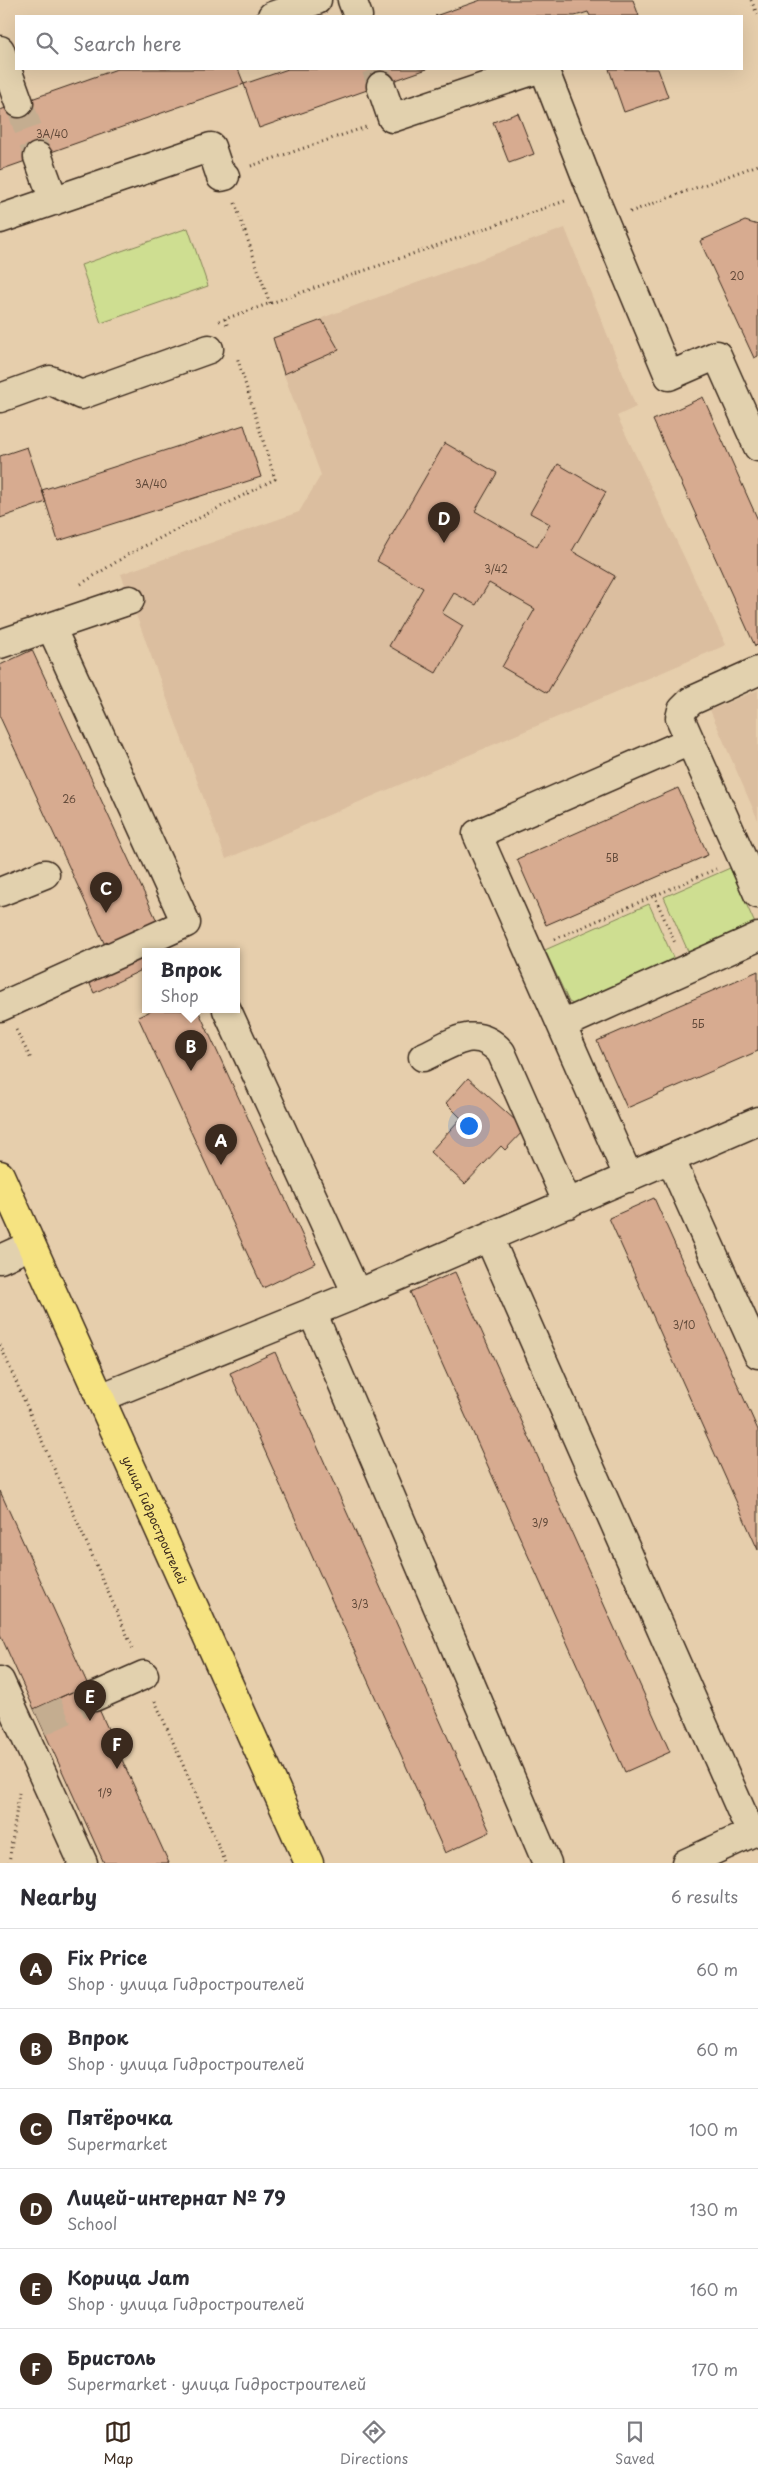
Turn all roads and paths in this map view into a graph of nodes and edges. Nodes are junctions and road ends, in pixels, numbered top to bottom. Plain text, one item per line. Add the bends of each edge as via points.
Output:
1 (317, 0) edge
2 (352, 0) edge
3 (751, 0) edge
4 (275, 15) edge
5 (358, 15) edge
6 (758, 16) edge
7 (0, 50) edge
8 (535, 70) edge
9 (544, 70) edge
10 (381, 86) tunnel mouth
11 (19, 103) tunnel mouth
12 (392, 118) junction
13 (38, 157) tunnel mouth
14 (758, 165) edge
15 (229, 187) junction
16 (592, 192) junction
17 (54, 201) junction
18 (0, 219) edge
19 (604, 221) junction
20 (270, 304) junction
21 (225, 319) junction
22 (216, 323) dead end
23 (228, 328) dead end
24 (222, 348) joint
25 (0, 398) edge
26 (758, 447) edge
27 (73, 587) dead end
28 (130, 600) dead end
29 (51, 627) junction
30 (0, 644) edge
31 (758, 671) edge
32 (690, 741) junction
33 (721, 866) dead end
34 (45, 874) dead end
35 (0, 892) edge
36 (758, 894) edge
37 (654, 896) junction
38 (758, 937) edge
39 (529, 951) junction
40 (687, 969) junction
41 (228, 1013) edge
42 (6, 1015) edge
43 (562, 1025) junction
44 (423, 1057) dead end
45 (31, 1059) dead end
46 (758, 1122) edge
47 (671, 1160) junction
48 (0, 1175) edge
49 (629, 1178) junction
50 (568, 1204) junction
51 (489, 1238) junction
52 (31, 1245) junction
53 (0, 1258) edge
54 (357, 1294) junction
55 (312, 1312) junction
56 (0, 1345) edge
57 (758, 1354) edge
58 (100, 1398) junction
59 (144, 1675) junction
60 (0, 1681) edge
61 (94, 1697) tunnel mouth
62 (20, 1788) dead end
63 (755, 1832) edge
64 (9, 1863) edge
65 (83, 1863) edge
66 (226, 1863) edge
67 (309, 1863) edge
68 (547, 1863) edge
69 (686, 1863) edge

1 - 4 lane
2 - 5 lane
3 - 6 path
7 - 11 lane
8 - 12 lane
9 - 16 lane
10 - 12 lane
12 - 15 path
13 - 17 lane
14 - 19 path
15 - 17 lane via 221,177 211,147
15 - 20 path
16 - 19 lane
16 - 20 path
17 - 18 lane
19 - 26 lane via 669,376 717,355
20 - 21 path
21 - 22 path
21 - 23 path
24 - 25 lane via 81,395 50,380
24 - 27 path via 275,479 129,554
28 - 29 lane
29 - 30 lane
29 - 42 lane via 186,923
31 - 32 lane via 686,704 680,718
32 - 36 lane
32 - 39 lane via 477,834
33 - 37 path
34 - 35 lane
37 - 39 path
37 - 40 path
38 - 40 lane
39 - 43 lane
40 - 43 lane
41 - 54 lane
42 - 45 path
43 - 49 lane
44 - 50 lane via 470,1036 486,1038 501,1052
46 - 47 lane
47 - 49 lane
47 - 57 lane
48 - 52 main road, улица Гидростроителей
49 - 50 lane
50 - 51 lane
51 - 54 lane
51 - 63 lane
52 - 53 lane
52 - 58 main road, улица Гидростроителей
54 - 55 lane
55 - 58 lane
55 - 68 lane
56 - 59 path
58 - 67 main road, улица Гидростроителей
59 - 61 lane
59 - 66 path
60 - 65 lane via 31,1726
62 - 64 path
63 - 69 lane

